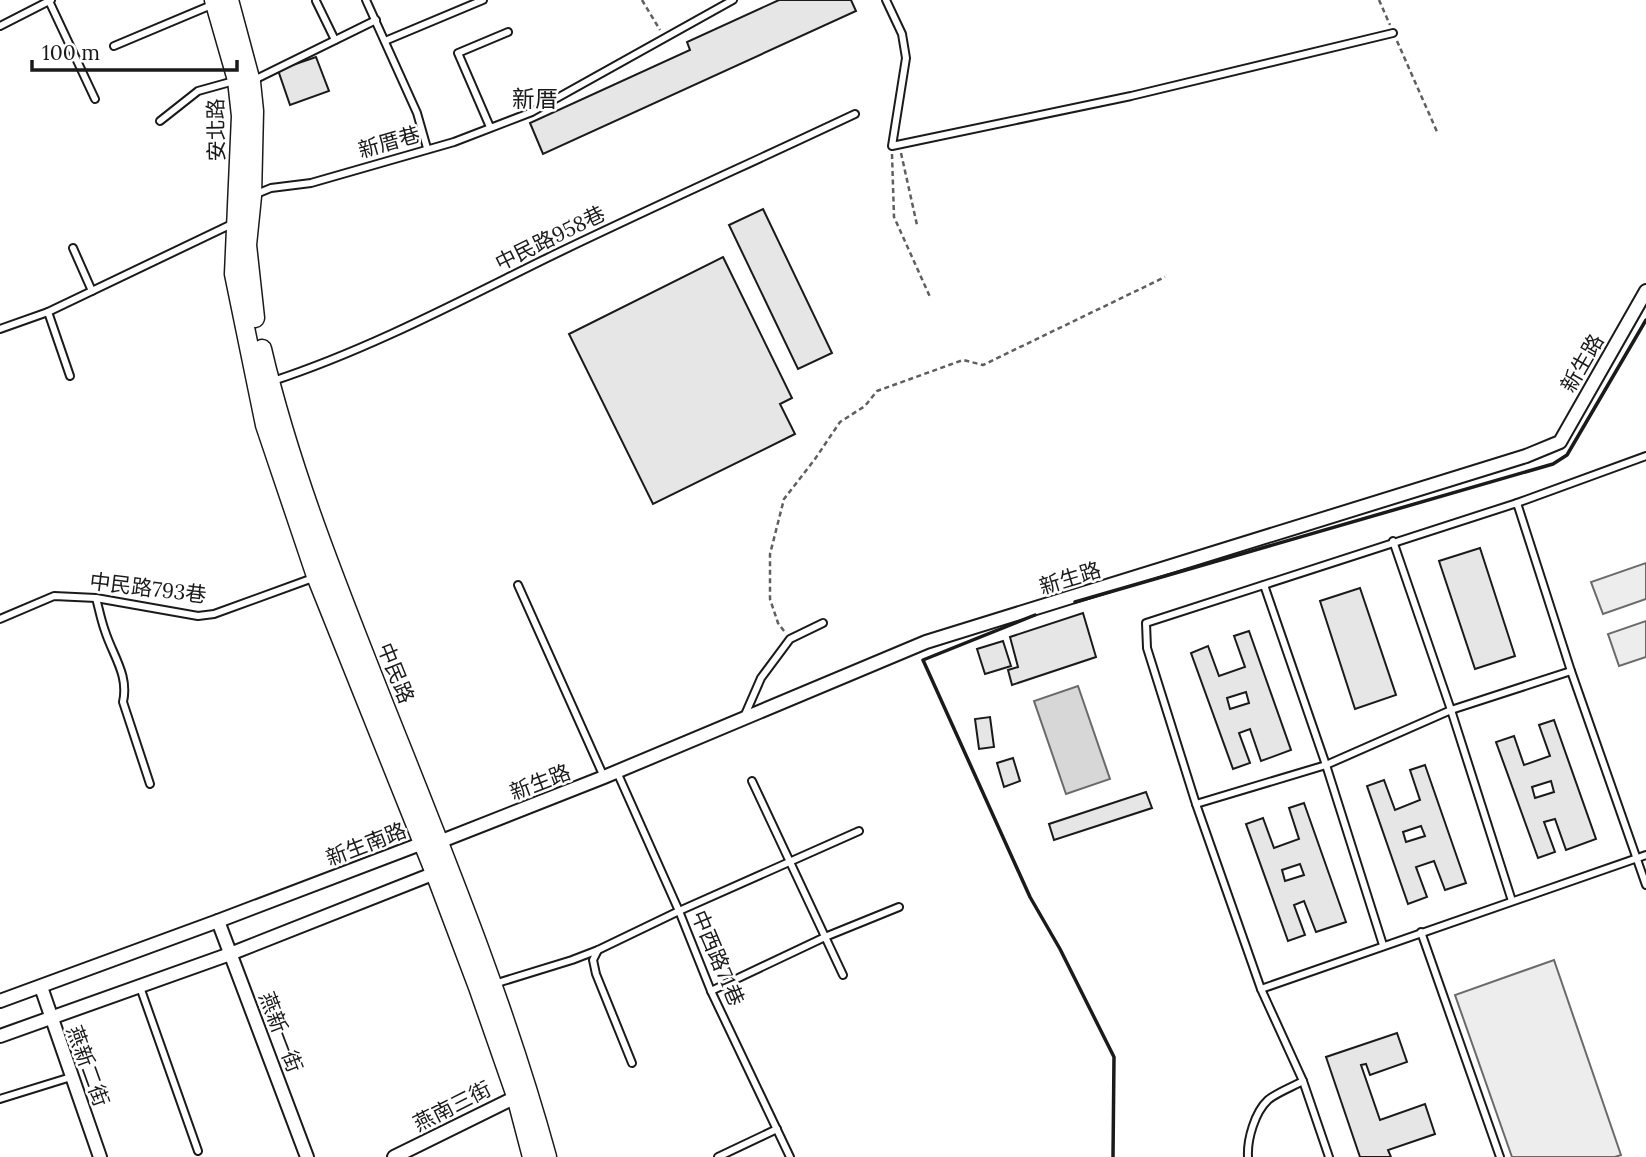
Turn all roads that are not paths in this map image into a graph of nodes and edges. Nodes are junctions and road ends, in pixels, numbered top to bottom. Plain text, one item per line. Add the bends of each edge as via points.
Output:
1 (366, 0) edge
2 (483, 0) edge
3 (733, 0) edge
4 (886, 0) edge
5 (50, 1) edge
6 (220, 1) edge
7 (316, 1) edge
8 (376, 20) junction
9 (0, 26) edge
10 (508, 32) dead end
11 (1393, 33) road end
12 (335, 40) junction
13 (385, 41) junction
14 (114, 46) dead end
15 (244, 81) junction
16 (95, 99) dead end
17 (855, 114) dead end
18 (160, 121) dead end
19 (490, 127) junction
20 (427, 148) junction
21 (252, 196) junction
22 (237, 221) junction
23 (73, 248) dead end
24 (92, 291) junction
25 (1646, 291) edge
26 (48, 312) junction
27 (0, 329) edge
28 (71, 376) dead end
29 (263, 384) junction
30 (1646, 456) edge
31 (1517, 503) junction
32 (1393, 541) junction
33 (323, 573) junction
34 (519, 585) dead end
35 (1264, 585) junction
36 (96, 598) junction
37 (0, 619) edge
38 (823, 623) dead end
39 (1571, 671) junction
40 (1451, 710) junction
41 (743, 719) junction
42 (1326, 765) junction
43 (617, 772) junction
44 (604, 778) junction
45 (752, 781) dead end
46 (150, 784) dead end
47 (1196, 804) junction
48 (859, 831) dead end
49 (431, 842) junction
50 (1646, 855) edge
51 (1637, 858) junction
52 (789, 862) junction
53 (435, 873) junction
54 (1646, 885) edge
55 (1512, 901) junction
56 (899, 907) dead end
57 (680, 911) junction
58 (218, 921) junction
59 (1421, 932) junction
60 (825, 937) junction
61 (1383, 945) junction
62 (598, 950) junction
63 (230, 954) junction
64 (843, 975) dead end
65 (492, 984) junction
66 (41, 987) junction
67 (140, 987) junction
68 (1261, 989) junction
69 (711, 991) junction
70 (0, 1001) edge
71 (51, 1019) junction
72 (0, 1036) edge
73 (632, 1063) dead end
74 (71, 1077) junction
75 (1303, 1081) junction
76 (522, 1093) junction
77 (0, 1099) edge
78 (777, 1129) junction
79 (198, 1151) dead end
80 (100, 1157) edge
81 (307, 1157) edge
82 (394, 1157) edge
83 (532, 1157) edge
84 (547, 1157) edge
85 (718, 1157) edge
86 (790, 1157) edge
87 (1248, 1157) edge
88 (1329, 1157) edge
89 (1500, 1157) edge

1 - 8 lane
2 - 13 lane
3 - 19 lane, 新厝巷 via 532,112
4 - 11 lane via 902,34 906,58 896,145 1131,96
5 - 9 lane
5 - 16 lane
6 - 14 lane
6 - 15 main road, 安北路
7 - 12 lane
8 - 12 lane
8 - 13 lane
10 - 19 lane via 458,53
12 - 15 lane
13 - 20 lane
15 - 18 lane via 198,91
15 - 21 main road, 安北路 via 254,111
15 - 22 main road, 安北路
17 - 29 lane, 中民路958巷 via 411,326
19 - 20 lane, 新厝巷
20 - 21 lane, 新厝巷
21 - 22 lane
21 - 29 main road, 中民路 via 247,245
22 - 24 lane
22 - 29 main road, 中民路 via 234,274
23 - 24 lane
24 - 26 lane
25 - 41 street, 新生路 via 1560,442 926,642
26 - 27 lane
26 - 28 lane
29 - 33 main road, 中民路
30 - 31 lane
31 - 32 lane
31 - 39 lane
32 - 35 lane
32 - 40 lane
33 - 36 lane, 中民路793巷 via 232,609 198,616
33 - 49 main road, 中民路
34 - 44 lane
35 - 42 lane
35 - 47 lane via 1146,623 1147,648
36 - 37 lane, 中民路793巷 via 54,596
36 - 46 lane via 121,668 123,702
38 - 41 lane via 790,639 761,678
39 - 40 lane
39 - 51 lane
40 - 42 lane
40 - 55 lane
41 - 43 street, 新生路
42 - 47 lane
42 - 61 lane
43 - 44 street, 新生路
43 - 57 lane, 中西路71巷
44 - 49 street, 新生路
45 - 52 lane
47 - 68 lane
48 - 52 lane
49 - 53 main road, 中民路
49 - 58 street, 新生南路
49 - 65 main road, 中民路
50 - 51 lane
51 - 54 lane
51 - 55 lane
52 - 57 lane
52 - 60 lane
53 - 63 street
53 - 76 main road, 中民路
55 - 59 lane
56 - 60 lane
57 - 62 lane
57 - 69 lane, 中西路71巷
58 - 63 street, 燕新一街
58 - 66 street, 新生南路
59 - 61 lane
59 - 89 lane
60 - 64 lane
60 - 69 lane
61 - 68 lane
62 - 65 lane
62 - 73 lane via 593,960 596,974
63 - 67 street
63 - 81 street, 燕新一街
65 - 76 main road, 中民路
66 - 70 street, 新生南路
66 - 71 street, 燕新二街
67 - 71 street
67 - 79 lane
68 - 75 lane
69 - 78 lane, 中西路71巷
71 - 72 street
71 - 74 street, 燕新二街
74 - 77 lane
74 - 80 street, 燕新二街
75 - 87 lane via 1269,1100 1258,1115 1248,1139
75 - 88 lane
76 - 82 street, 燕南三街
76 - 83 main road, 中民路
76 - 84 main road, 中民路
78 - 85 lane
78 - 86 lane, 中西路71巷

